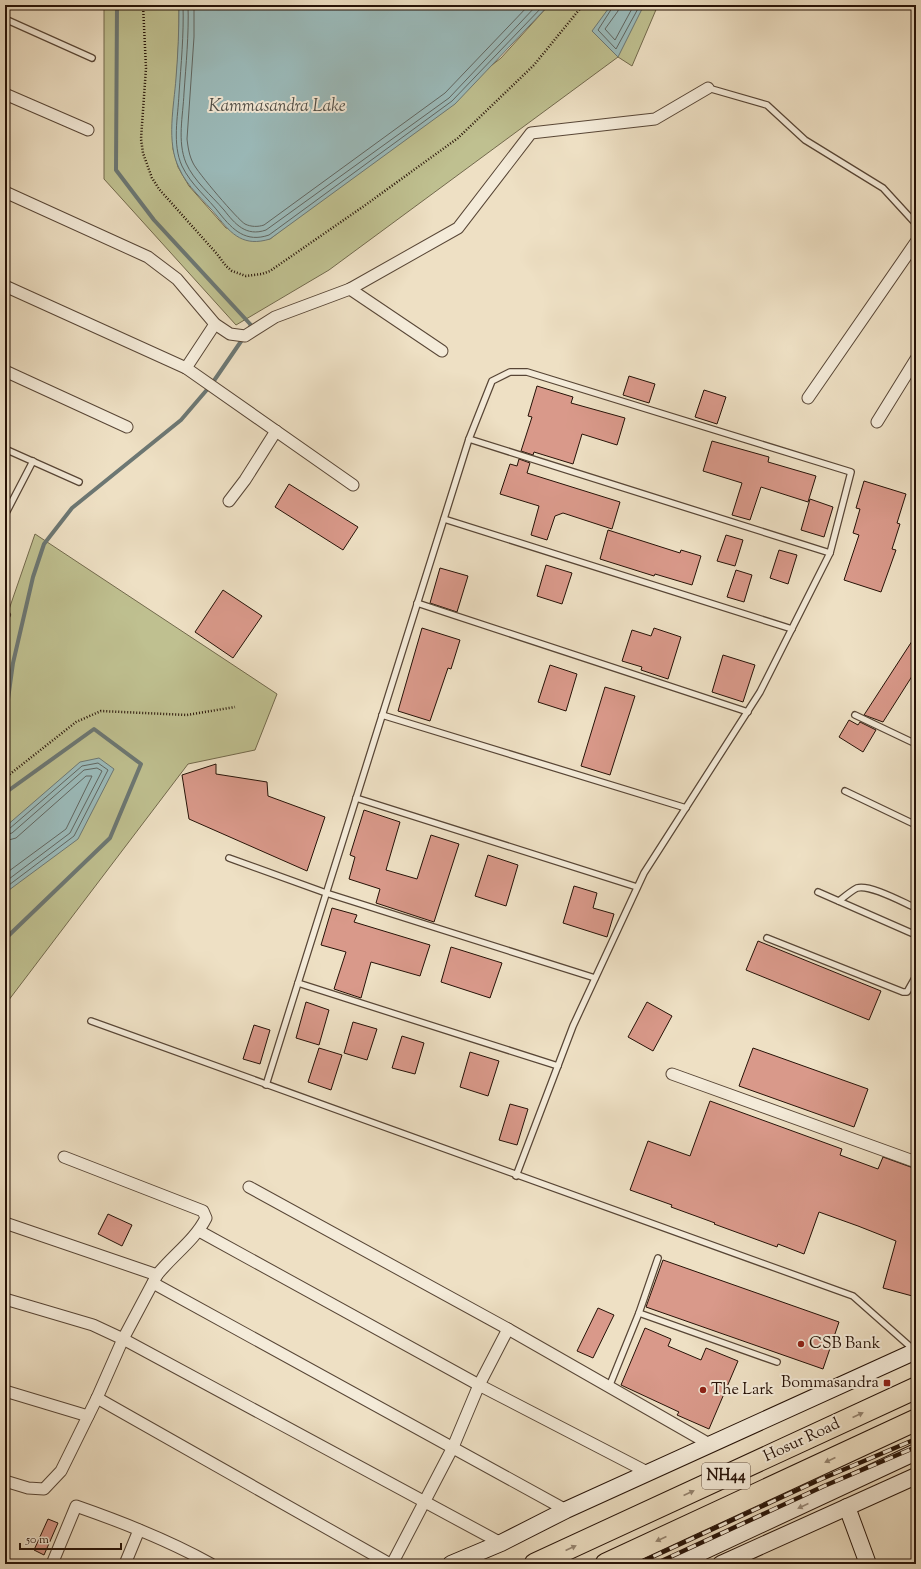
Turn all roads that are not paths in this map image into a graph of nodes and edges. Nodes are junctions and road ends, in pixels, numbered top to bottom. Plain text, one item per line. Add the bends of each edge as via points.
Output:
1 (5, 19) edge
2 (92, 58) dead end
3 (708, 88) joint
4 (5, 94) edge
5 (88, 130) dead end
6 (5, 192) edge
7 (916, 224) edge
8 (916, 242) edge
9 (5, 286) edge
10 (350, 289) junction
11 (215, 324) junction
12 (442, 351) dead end
13 (916, 359) edge
14 (186, 368) junction
15 (5, 371) edge
16 (808, 398) dead end
17 (877, 422) dead end
18 (127, 427) dead end
19 (276, 431) junction
20 (469, 439) junction
21 (5, 449) edge
22 (33, 461) junction
23 (79, 482) dead end
24 (353, 485) dead end
25 (229, 501) dead end
26 (5, 515) edge
27 (444, 520) junction
28 (830, 553) junction
29 (417, 603) junction
30 (792, 629) junction
31 (748, 712) junction
32 (382, 715) junction
33 (855, 715) dead end
34 (916, 744) edge
35 (845, 791) dead end
36 (356, 798) junction
37 (686, 808) junction
38 (916, 825) edge
39 (229, 858) dead end
40 (637, 887) junction
41 (818, 892) dead end
42 (326, 893) junction
43 (839, 901) junction
44 (916, 908) edge
45 (916, 935) edge
46 (767, 938) dead end
47 (916, 976) edge
48 (595, 978) junction
49 (298, 983) junction
50 (91, 1021) dead end
51 (558, 1066) junction
52 (672, 1074) dead end
53 (266, 1085) junction
54 (64, 1157) dead end
55 (916, 1162) edge
56 (516, 1176) junction
57 (248, 1187) dead end
58 (5, 1223) edge
59 (199, 1231) junction
60 (658, 1258) dead end
61 (155, 1279) junction
62 (5, 1299) edge
63 (639, 1313) junction
64 (508, 1329) junction
65 (123, 1338) junction
66 (916, 1351) edge
67 (777, 1362) dead end
68 (479, 1385) junction
69 (609, 1388) junction
70 (916, 1388) edge
71 (5, 1391) edge
72 (98, 1398) junction
73 (88, 1416) junction
74 (916, 1420) edge
75 (711, 1445) junction
76 (453, 1447) junction
77 (916, 1452) edge
78 (892, 1464) junction
79 (648, 1473) junction
80 (916, 1476) edge
81 (5, 1481) edge
82 (898, 1484) junction
83 (424, 1502) junction
84 (846, 1507) junction
85 (566, 1510) junction
86 (139, 1530) junction
87 (500, 1543) junction
88 (52, 1564) edge
89 (125, 1564) edge
90 (211, 1564) edge
91 (391, 1564) edge
92 (451, 1564) edge
93 (536, 1564) edge
94 (606, 1564) edge
95 (676, 1564) edge
96 (721, 1564) edge
97 (868, 1564) edge

1 - 2 lane
3 - 7 lane via 767,105 805,140 883,188
3 - 10 street via 655,119 530,133 458,228
4 - 5 street
6 - 11 street via 148,257 177,279
8 - 16 street
9 - 14 street
10 - 11 street via 275,317 245,336 230,334
10 - 12 street
11 - 14 street
13 - 17 street
14 - 19 street
15 - 18 street
19 - 24 street
19 - 25 street
20 - 27 lane
20 - 28 lane
20 - 28 lane via 492,382 510,372 527,372 851,472
21 - 22 lane
22 - 23 lane
22 - 26 lane
27 - 29 lane
27 - 30 lane
28 - 30 lane
29 - 31 lane
29 - 32 lane
30 - 31 lane
31 - 37 lane
32 - 36 lane
32 - 37 lane
33 - 34 lane
35 - 38 lane
36 - 40 lane
36 - 42 lane
37 - 40 lane
39 - 42 lane
40 - 48 lane
41 - 43 lane
42 - 48 lane
42 - 49 lane
43 - 44 lane via 857,888 862,888 882,893
43 - 45 lane
46 - 47 lane via 903,992 907,992
48 - 51 lane
49 - 51 lane
49 - 53 lane
50 - 53 lane
51 - 56 lane
52 - 55 street
53 - 56 lane
54 - 59 street via 203,1211 206,1218
56 - 66 lane via 853,1296
57 - 64 street
58 - 61 street
59 - 61 street via 169,1260
59 - 68 street
60 - 63 lane
61 - 65 street
61 - 76 street
62 - 65 street via 93,1325
63 - 67 lane
63 - 69 lane
64 - 68 street
64 - 69 street
65 - 72 street
65 - 83 street
66 - 75 street
68 - 76 street
68 - 79 street
69 - 75 street
93 -> 70 highway, Hosur Road / NH44
71 - 73 street
72 - 73 street
72 - 91 street
73 - 81 street via 61,1471 44,1489 28,1488
74 -> 94 highway, Hosur Road / NH44
75 - 79 street
76 - 83 street
76 - 85 street
77 - 78 street
78 - 82 street
78 -> 95 street
79 - 85 street
80 - 82 street
82 - 84 street
83 - 87 street
83 - 91 street
84 - 96 street
84 - 97 street
85 - 87 street
86 - 88 street via 76,1506
86 - 89 street
86 - 90 street via 184,1549
87 - 92 street

